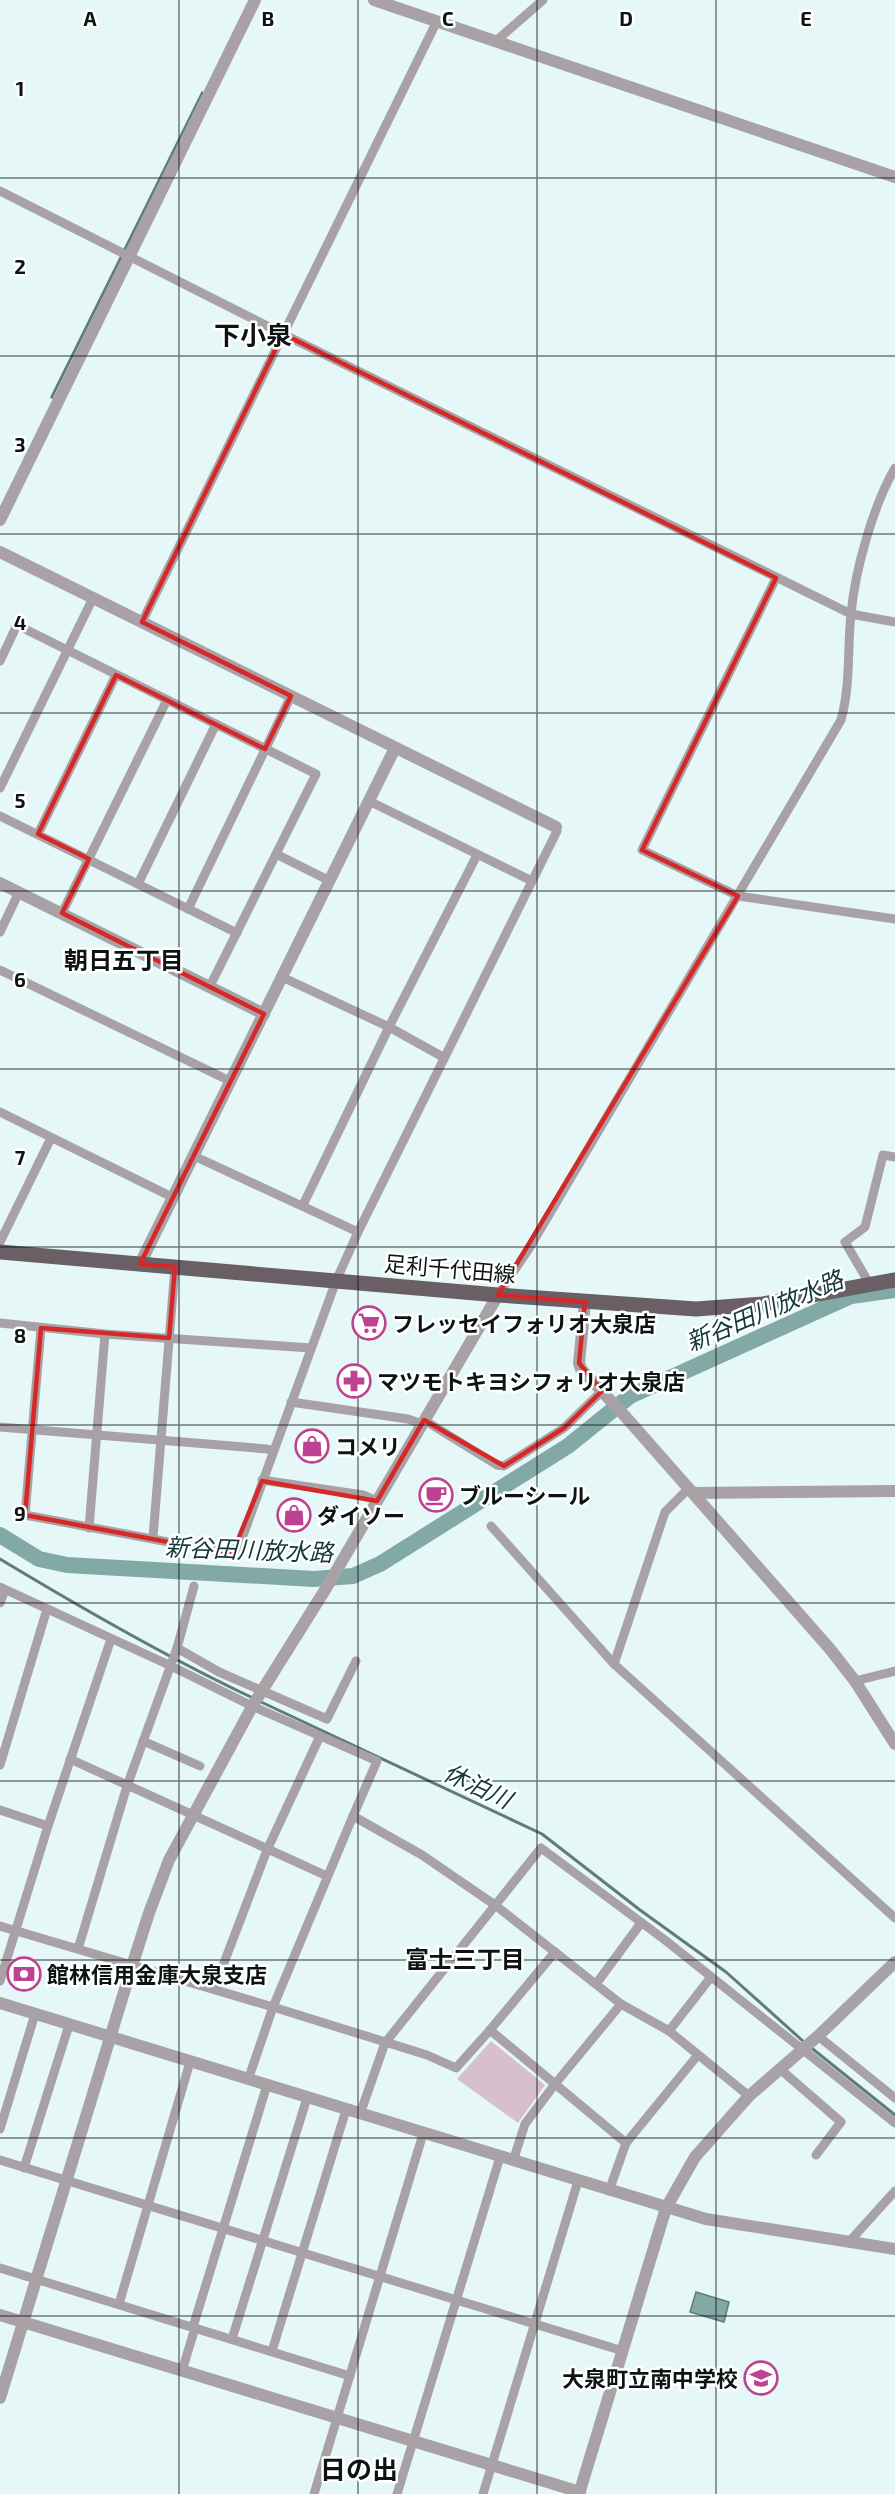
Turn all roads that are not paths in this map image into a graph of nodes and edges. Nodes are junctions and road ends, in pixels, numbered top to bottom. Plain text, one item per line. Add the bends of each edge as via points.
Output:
1 (255, 0) edge
2 (374, 0) edge
3 (543, 0) edge
4 (437, 21) junction
5 (496, 41) junction
6 (895, 177) edge
7 (0, 191) edge
8 (130, 256) junction
9 (283, 334) junction
10 (895, 468) edge
11 (0, 520) edge
12 (0, 552) edge
13 (776, 578) junction
14 (93, 598) junction
15 (850, 614) junction
16 (142, 622) junction
17 (895, 622) edge
18 (68, 651) junction
19 (0, 661) edge
20 (116, 675) junction
21 (291, 696) junction
22 (167, 700) junction
23 (216, 724) junction
24 (395, 748) junction
25 (265, 749) junction
26 (0, 788) edge
27 (369, 801) junction
28 (0, 816) edge
29 (556, 827) joint
30 (38, 834) junction
31 (276, 854) junction
32 (477, 855) junction
33 (88, 859) junction
34 (330, 881) junction
35 (532, 881) junction
36 (0, 883) edge
37 (138, 884) junction
38 (19, 892) junction
39 (738, 896) junction
40 (188, 909) junction
41 (62, 913) junction
42 (895, 919) edge
43 (0, 932) edge
44 (237, 933) junction
45 (0, 970) edge
46 (282, 977) junction
47 (210, 986) junction
48 (264, 1014) junction
49 (389, 1027) junction
50 (443, 1057) junction
51 (230, 1081) junction
52 (0, 1113) edge
53 (51, 1138) junction
54 (194, 1156) junction
55 (895, 1157) edge
56 (174, 1198) junction
57 (303, 1205) junction
58 (358, 1232) junction
59 (0, 1242) edge
60 (0, 1252) edge
61 (140, 1264) junction
62 (175, 1267) junction
63 (895, 1280) edge
64 (336, 1281) junction
65 (869, 1283) junction
66 (498, 1295) junction
67 (585, 1302) junction
68 (0, 1323) edge
69 (41, 1328) junction
70 (105, 1334) junction
71 (169, 1338) junction
72 (311, 1348) junction
73 (602, 1391) junction
74 (291, 1402) junction
75 (423, 1422) junction
76 (0, 1427) edge
77 (33, 1430) junction
78 (97, 1434) junction
79 (161, 1442) junction
80 (273, 1451) junction
81 (262, 1480) junction
82 (691, 1491) junction
83 (895, 1491) edge
84 (377, 1501) junction
85 (490, 1526) dead end
86 (88, 1528) junction
87 (153, 1537) dead end
88 (194, 1586) dead end
89 (2, 1588) edge
90 (0, 1603) edge
91 (47, 1609) junction
92 (111, 1639) junction
93 (177, 1648) junction
94 (356, 1661) dead end
95 (614, 1664) junction
96 (169, 1665) junction
97 (895, 1671) edge
98 (855, 1681) junction
99 (257, 1699) junction
100 (320, 1736) junction
101 (143, 1741) junction
102 (895, 1744) edge
103 (70, 1759) junction
104 (0, 1765) edge
105 (200, 1766) dead end
106 (127, 1786) junction
107 (0, 1810) edge
108 (352, 1816) junction
109 (193, 1817) junction
110 (48, 1826) junction
111 (267, 1850) junction
112 (327, 1876) junction
113 (495, 1905) junction
114 (895, 1918) edge
115 (641, 1923) junction
116 (0, 1926) edge
117 (16, 1931) junction
118 (78, 1949) junction
119 (555, 1952) junction
120 (895, 1962) edge
121 (132, 1966) junction
122 (711, 1977) junction
123 (0, 1981) edge
124 (596, 1984) junction
125 (214, 1989) junction
126 (0, 2003) edge
127 (621, 2004) junction
128 (273, 2007) junction
129 (35, 2014) junction
130 (69, 2025) junction
131 (490, 2030) junction
132 (669, 2031) junction
133 (110, 2037) junction
134 (811, 2042) junction
135 (385, 2043) junction
136 (697, 2056) junction
137 (190, 2062) junction
138 (780, 2069) junction
139 (248, 2080) junction
140 (555, 2084) junction
141 (267, 2085) junction
142 (750, 2096) junction
143 (307, 2098) junction
144 (895, 2098) edge
145 (346, 2110) junction
146 (360, 2114) junction
147 (895, 2123) edge
148 (0, 2129) edge
149 (423, 2134) junction
150 (626, 2143) junction
151 (816, 2155) dead end
152 (500, 2157) junction
153 (0, 2160) edge
154 (513, 2161) junction
155 (24, 2168) junction
156 (66, 2181) junction
157 (578, 2181) junction
158 (609, 2191) junction
159 (895, 2191) edge
160 (148, 2205) junction
161 (666, 2208) junction
162 (223, 2228) junction
163 (263, 2240) junction
164 (849, 2242) junction
165 (895, 2249) edge
166 (302, 2252) junction
167 (0, 2268) edge
168 (380, 2275) junction
169 (36, 2279) junction
170 (457, 2299) junction
171 (119, 2304) junction
172 (0, 2314) edge
173 (24, 2322) junction
174 (535, 2324) junction
175 (194, 2328) junction
176 (232, 2339) junction
177 (272, 2351) junction
178 (623, 2351) junction
179 (182, 2370) junction
180 (350, 2376) junction
181 (2, 2385) edge
182 (0, 2398) edge
183 (337, 2418) junction
184 (414, 2440) junction
185 (492, 2465) junction
186 (582, 2493) edge
187 (314, 2494) edge
188 (397, 2494) edge
189 (483, 2494) edge

1 - 8 street
2 - 4 street
3 - 5 street
4 - 5 street
4 - 9 street
5 - 6 street
7 - 8 street
8 - 9 street
8 - 11 street
9 - 13 street
9 - 16 street
10 - 15 street via 868,536
12 - 14 street
13 - 15 street
13 - 39 street via 642,850
14 - 16 street
14 - 18 street
15 - 17 street
15 - 39 street via 848,695 841,720
16 - 21 street
18 - 19 street via 17,625
18 - 20 street
18 - 26 street
20 - 22 street
20 - 30 street
21 - 24 street
21 - 25 street
22 - 23 street
22 - 33 street
23 - 25 street
23 - 37 street
24 - 27 street
24 - 29 street
25 - 31 street via 316,774
25 - 40 street
27 - 32 street
27 - 34 street
28 - 30 street
29 - 35 street
30 - 33 street
31 - 34 street
31 - 44 street
32 - 35 street
32 - 49 street
33 - 37 street
33 - 41 street
34 - 46 street
35 - 50 street
36 - 38 street
37 - 40 street
38 - 41 street
38 - 43 street
39 - 42 street
39 - 66 street
40 - 44 street
41 - 47 street
44 - 47 street
45 - 51 street
46 - 48 street
46 - 49 street
47 - 48 street
48 - 51 street
49 - 50 street
49 - 57 street
50 - 58 street
51 - 54 street
52 - 53 street
53 - 56 street
53 - 59 street
54 - 56 street
54 - 57 street
55 - 65 street via 882,1155 865,1227 845,1242
56 - 61 street
57 - 58 street
58 - 64 street
60 - 61 main road, 足利千代田線
61 - 62 main road, 足利千代田線
62 - 64 main road, 足利千代田線
62 - 71 street
63 - 65 main road, 足利千代田線
64 - 66 main road, 足利千代田線
64 - 72 street
65 - 67 main road, 足利千代田線 via 763,1304 696,1309
66 - 67 main road, 足利千代田線
66 - 75 street
67 - 73 street via 579,1363
68 - 69 street
69 - 70 street
69 - 77 street
70 - 71 street
70 - 78 street
71 - 72 street
71 - 79 street
72 - 74 street
73 - 75 street via 564,1428 504,1466
73 - 82 street
74 - 75 street
74 - 80 street
75 - 84 street
76 - 77 street
77 - 78 street
77 - 86 street via 25,1515
78 - 79 street
78 - 86 street
79 - 80 street
79 - 87 street
80 - 81 street
81 - 84 street via 363,1495
81 - 86 street via 237,1552 232,1554
82 - 83 street
82 - 95 street via 665,1512
82 - 98 street
84 - 99 street
85 - 95 street
88 - 93 street
89 - 90 street
89 - 91 street
91 - 92 street
91 - 104 street
92 - 96 street
92 - 103 street
93 - 96 street
93 - 99 street
94 - 99 street via 327,1719
95 - 114 street
96 - 99 street
96 - 101 street
97 - 98 street
98 - 102 street
99 - 100 street
99 - 109 street
100 - 108 street via 377,1761
100 - 111 street
101 - 105 street
101 - 106 street
103 - 106 street
103 - 110 street
106 - 109 street
106 - 118 street
107 - 110 street
108 - 112 street
108 - 113 street via 422,1855
109 - 111 street
109 - 121 street via 169,1860
110 - 117 street
111 - 112 street
111 - 125 street
112 - 128 street
113 - 115 street via 541,1848
113 - 119 street
113 - 135 street
115 - 122 street
115 - 124 street
116 - 117 street
117 - 118 street
117 - 123 street
118 - 121 street
119 - 124 street
119 - 131 street
120 - 134 street
121 - 125 street
121 - 133 street
122 - 132 street
122 - 134 street
124 - 127 street
125 - 128 street
126 - 129 street
127 - 132 street
127 - 140 street
128 - 135 street
128 - 139 street
129 - 130 street
129 - 148 street
130 - 133 street
130 - 155 street
131 - 135 street via 456,2068
131 - 140 street
132 - 136 street
133 - 137 street
133 - 156 street
134 - 138 street
134 - 144 street
134 - 147 street
135 - 146 street
136 - 142 street
136 - 150 street
137 - 139 street
137 - 160 street
138 - 142 street
138 - 151 street via 841,2122
139 - 141 street
140 - 150 street
140 - 154 street via 525,2124
141 - 143 street
141 - 162 street
142 - 161 street via 695,2157
143 - 145 street
143 - 163 street
145 - 146 street
145 - 166 street
146 - 149 street
149 - 152 street
149 - 168 street
150 - 158 street
152 - 154 street
152 - 170 street
153 - 155 street
154 - 157 street
155 - 156 street
156 - 160 street
156 - 169 street
157 - 158 street
157 - 174 street
158 - 161 street
159 - 164 street
160 - 162 street
160 - 171 street
161 - 164 street via 706,2219
161 - 178 street
162 - 163 street
162 - 175 street
163 - 166 street
163 - 176 street
164 - 165 street
166 - 168 street
166 - 177 street
167 - 169 street
168 - 170 street
168 - 180 street
169 - 171 street
169 - 173 street
170 - 174 street
170 - 184 street
171 - 175 street
172 - 173 street
173 - 179 street
173 - 181 street
174 - 178 street
174 - 185 street
175 - 176 street
175 - 179 street
176 - 177 street
177 - 180 street
178 - 186 street
179 - 183 street
180 - 183 street
181 - 182 street
183 - 184 street
183 - 187 street
184 - 185 street
184 - 188 street
185 - 186 street
185 - 189 street

